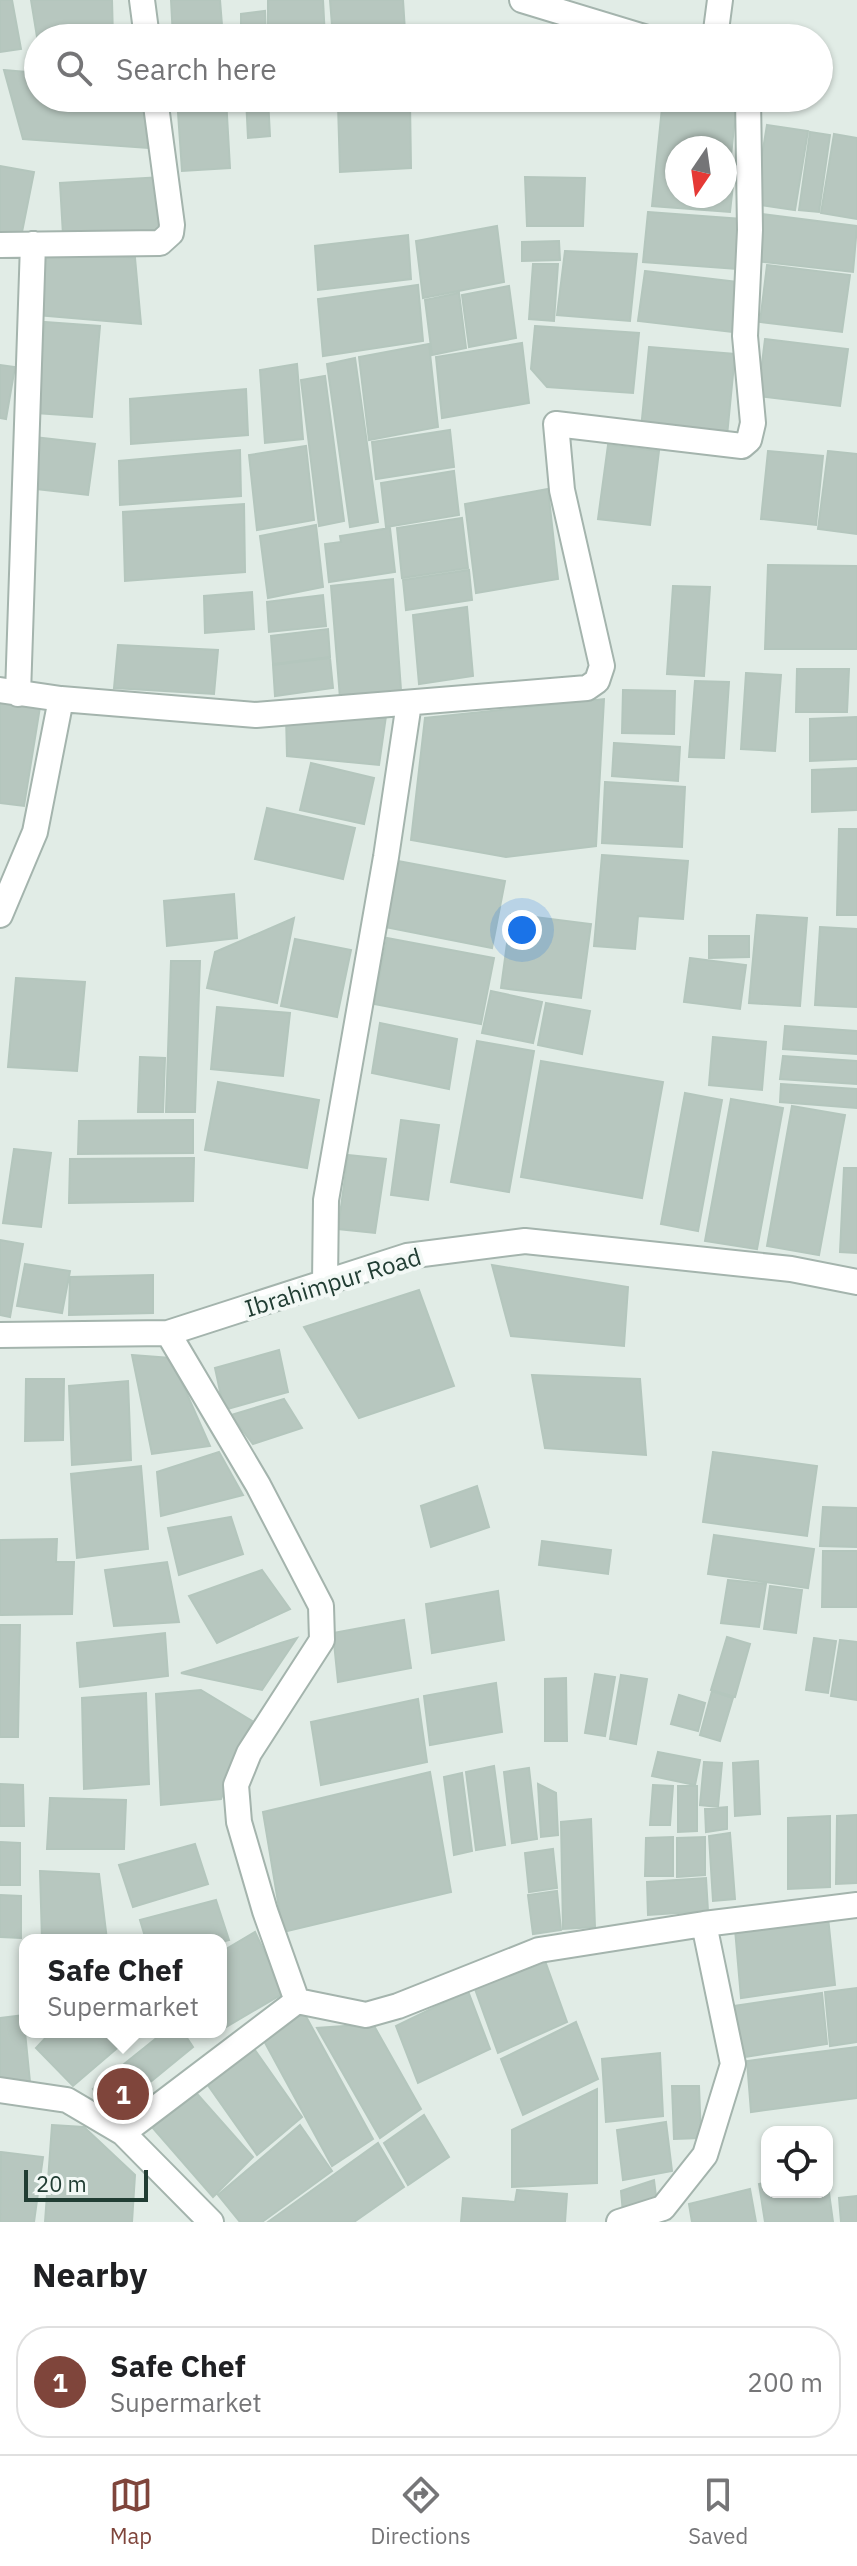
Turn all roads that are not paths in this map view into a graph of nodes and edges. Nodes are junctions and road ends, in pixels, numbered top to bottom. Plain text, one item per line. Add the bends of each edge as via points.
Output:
1 (142, 0) edge
2 (522, 0) edge
3 (720, 0) edge
4 (145, 24) edge
5 (601, 24) edge
6 (717, 24) edge
7 (157, 112) edge
8 (748, 112) edge
9 (33, 244) junction
10 (0, 245) edge
11 (9, 692) edge
12 (61, 699) junction
13 (409, 703) junction
14 (0, 915) edge
15 (857, 1282) edge
16 (325, 1283) junction
17 (168, 1333) junction
18 (0, 1335) edge
19 (857, 1905) edge
20 (704, 1924) junction
21 (297, 2001) junction
22 (0, 2090) edge
23 (123, 2133) junction
24 (211, 2222) edge
25 (619, 2222) edge

1 - 4 street
2 - 5 street
3 - 6 street
7 - 9 street via 172,225 167,239
8 - 13 street via 745,336 753,423 749,440 742,446 556,424 562,490 602,666 597,681 587,688
9 - 10 street
9 - 11 street
11 - 12 street
12 - 13 street via 256,715
12 - 14 street via 35,832
13 - 16 street via 326,1200
15 - 16 street, Ibrahimpur Road via 791,1269 525,1241 407,1256
16 - 17 street, Ibrahimpur Road
17 - 18 street, Ibrahimpur Road
17 - 21 street via 258,1485 321,1606 322,1640 249,1753 236,1785 239,1822
19 - 20 street
20 - 21 street via 539,1950 366,2015
20 - 25 street via 733,2064 705,2155 663,2208
21 - 23 street
22 - 23 street via 67,2100
23 - 24 street

